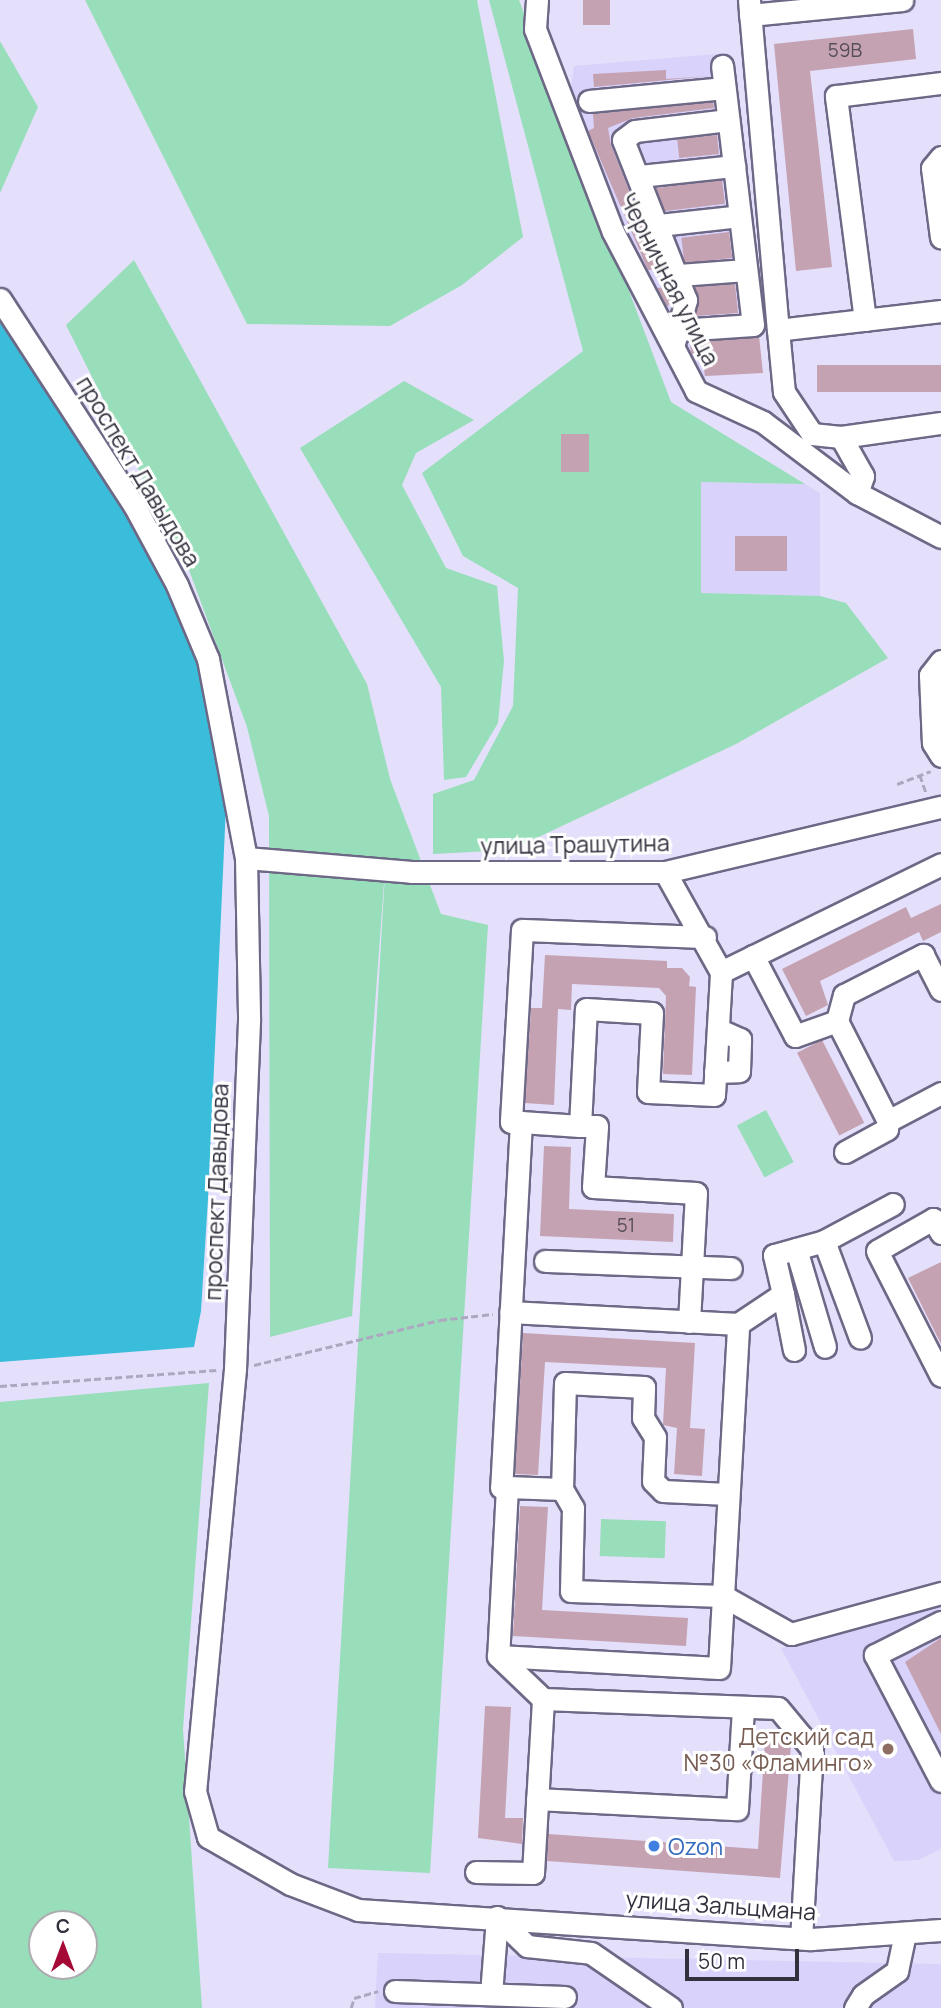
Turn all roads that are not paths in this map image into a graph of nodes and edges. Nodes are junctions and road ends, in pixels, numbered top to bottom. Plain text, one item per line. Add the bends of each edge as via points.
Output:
1 (537, 0) edge
2 (902, 0) edge
3 (749, 8) edge
4 (722, 66) dead end
5 (941, 83) edge
6 (724, 88) junction
7 (589, 101) dead end
8 (728, 120) junction
9 (941, 158) edge
10 (734, 166) junction
11 (640, 176) junction
12 (740, 216) junction
13 (659, 225) junction
14 (941, 237) edge
15 (746, 270) junction
16 (679, 275) junction
17 (0, 299) edge
18 (941, 311) edge
19 (865, 320) junction
20 (778, 330) junction
21 (675, 339) junction
22 (941, 423) edge
23 (841, 437) junction
24 (856, 493) junction
25 (941, 537) edge
26 (941, 661) edge
27 (941, 756) edge
28 (941, 807) edge
29 (246, 858) junction
30 (941, 864) edge
31 (665, 872) junction
32 (705, 937) junction
33 (753, 956) junction
34 (721, 972) junction
35 (941, 990) edge
36 (837, 1021) junction
37 (941, 1093) edge
38 (888, 1121) junction
39 (521, 1122) junction
40 (580, 1126) junction
41 (845, 1152) dead end
42 (893, 1205) dead end
43 (941, 1233) edge
44 (824, 1241) junction
45 (796, 1249) junction
46 (545, 1261) dead end
47 (692, 1266) junction
48 (731, 1268) dead end
49 (783, 1294) junction
50 (510, 1312) junction
51 (689, 1322) junction
52 (738, 1324) junction
53 (860, 1338) dead end
54 (825, 1347) dead end
55 (794, 1350) dead end
56 (941, 1376) edge
57 (507, 1487) junction
58 (562, 1489) junction
59 (728, 1494) junction
60 (941, 1593) edge
61 (723, 1597) junction
62 (941, 1622) edge
63 (498, 1656) junction
64 (543, 1699) junction
65 (743, 1707) junction
66 (941, 1781) edge
67 (537, 1799) junction
68 (476, 1871) dead end
69 (497, 1917) junction
70 (941, 1930) edge
71 (905, 1933) junction
72 (801, 1938) junction
73 (395, 1991) road end
74 (491, 1994) junction
75 (565, 1997) dead end
76 (671, 2008) edge
77 (856, 2008) edge

1 - 21 street, Черничная улица via 535,29 608,219
2 - 3 street
3 - 20 street
4 - 6 street
5 - 19 street via 836,96
6 - 7 street
6 - 8 street
8 - 10 street
8 - 11 street via 635,131 623,140
9 - 14 street via 933,168
10 - 11 street
10 - 12 street
11 - 13 street
12 - 13 street
12 - 15 street
13 - 16 street
15 - 16 street
15 - 21 street via 753,325
16 - 21 street via 686,300
17 - 29 street, проспект Давыдова via 134,505 177,584 208,659
18 - 19 street
19 - 20 street
20 - 23 street via 784,392 812,434
21 - 24 street, Черничная улица via 696,391 763,422
22 - 23 street
23 - 24 street via 863,476
24 - 25 street, Черничная улица
26 - 27 street via 930,675 933,743
28 - 31 street, улица Трашутина
29 - 31 street, улица Трашутина via 411,872
29 - 69 street, проспект Давыдова via 249,1021 235,1369 195,1791 208,1836 290,1884 358,1910
30 - 33 street
31 - 32 street
32 - 34 street
32 - 39 street via 522,930 511,1122
33 - 34 street
33 - 36 street via 795,1036
34 - 40 street via 714,1095 648,1092 652,1013 586,1009
35 - 36 street via 923,955 844,995
36 - 38 street
37 - 38 street
38 - 41 street via 887,1129
39 - 40 street
39 - 50 street
40 - 47 street via 597,1126 593,1187 696,1193
42 - 44 street
43 - 56 street via 933,1219 877,1251
44 - 45 street
44 - 53 street
45 - 49 street via 774,1255
45 - 54 street
46 - 47 street
47 - 48 street
47 - 51 street
49 - 52 street
49 - 55 street
50 - 51 street
50 - 57 street via 501,1487
51 - 52 street
52 - 59 street
57 - 58 street
57 - 63 street
58 - 59 street via 565,1383 644,1387 643,1418 655,1437 653,1481 663,1491
58 - 61 street via 573,1508 571,1591
59 - 61 street
60 - 61 street via 791,1634
61 - 63 street via 719,1668
62 - 66 street via 875,1655
63 - 64 street
64 - 65 street
64 - 67 street
65 - 67 street via 737,1809
65 - 72 street via 778,1708 811,1749
67 - 68 street via 533,1873
69 - 72 street, улица Зальцмана
69 - 74 street
69 - 76 street via 527,1946 591,1953
70 - 71 street, улица Зальцмана
71 - 72 street, улица Зальцмана
71 - 77 street via 897,1970 863,1995
73 - 74 street
74 - 75 street

